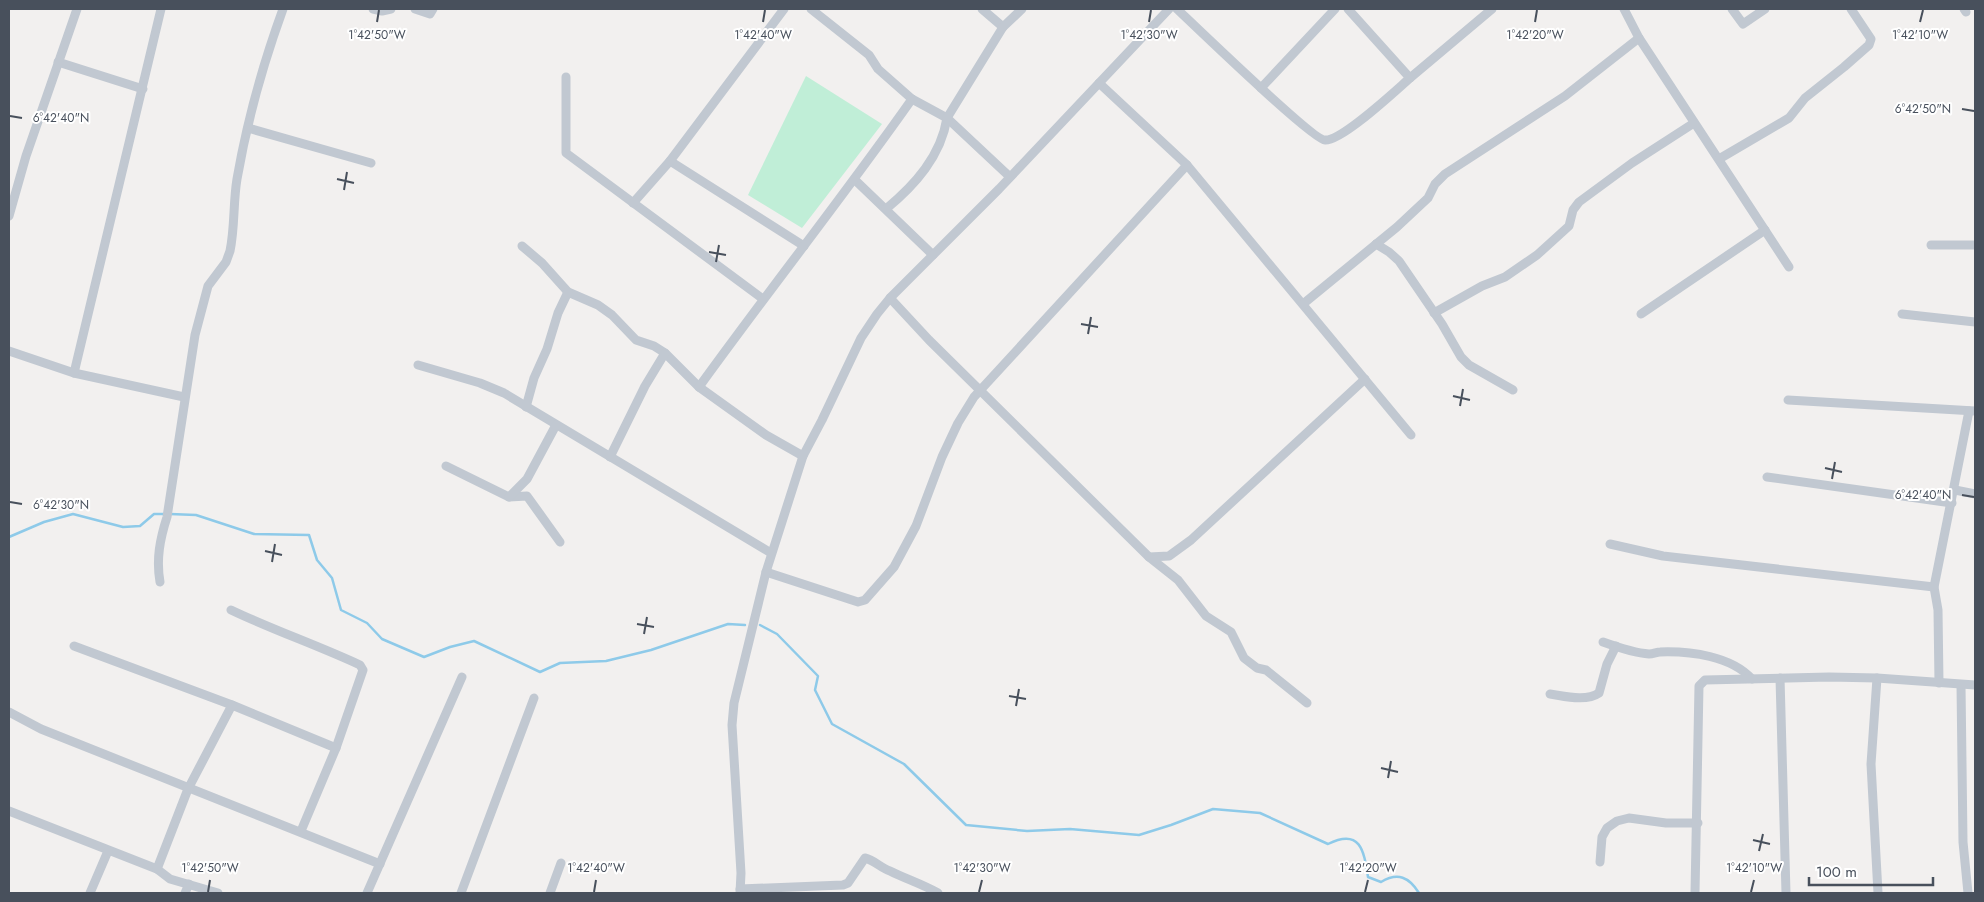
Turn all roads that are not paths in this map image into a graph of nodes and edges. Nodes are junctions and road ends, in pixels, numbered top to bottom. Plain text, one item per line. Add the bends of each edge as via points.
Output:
1 (76, 9) edge
2 (161, 9) edge
3 (282, 9) edge
4 (373, 9) edge
5 (391, 9) edge
6 (415, 9) edge
7 (433, 9) edge
8 (784, 9) edge
9 (811, 9) edge
10 (982, 9) edge
11 (1022, 9) edge
12 (1169, 9) edge
13 (1177, 9) edge
14 (1335, 9) edge
15 (1348, 9) edge
16 (1492, 9) edge
17 (1624, 9) edge
18 (1732, 9) edge
19 (1765, 9) edge
20 (1851, 9) edge
21 (1003, 27) junction
22 (1639, 38) junction
23 (58, 62) junction
24 (566, 77) dead end
25 (1410, 78) junction
26 (1099, 83) junction
27 (1261, 88) junction
28 (143, 89) junction
29 (912, 99) junction
30 (946, 118) junction
31 (1694, 123) junction
32 (248, 128) junction
33 (1719, 159) junction
34 (670, 160) junction
35 (371, 164) dead end
36 (1187, 165) junction
37 (1010, 177) junction
38 (855, 180) junction
39 (633, 203) junction
40 (886, 209) junction
41 (9, 216) edge
42 (1765, 230) junction
43 (1376, 244) junction
44 (1931, 245) dead end
45 (1975, 245) edge
46 (522, 246) dead end
47 (804, 246) junction
48 (933, 255) junction
49 (1789, 267) dead end
50 (568, 292) junction
51 (890, 298) junction
52 (763, 299) junction
53 (1303, 304) junction
54 (1434, 313) junction
55 (1640, 314) dead end
56 (1902, 314) dead end
57 (1975, 322) edge
58 (9, 351) edge
59 (665, 353) junction
60 (418, 365) dead end
61 (74, 373) junction
62 (1365, 380) junction
63 (699, 387) junction
64 (980, 390) junction
65 (1513, 390) dead end
66 (184, 397) junction
67 (1788, 400) dead end
68 (526, 407) junction
69 (1972, 411) edge
70 (556, 425) junction
71 (1411, 435) dead end
72 (803, 456) junction
73 (610, 457) junction
74 (446, 466) dead end
75 (1767, 477) dead end
76 (1955, 490) junction
77 (1975, 494) edge
78 (509, 497) junction
79 (1952, 503) junction
80 (560, 542) dead end
81 (1610, 544) dead end
82 (771, 553) junction
83 (1169, 556) junction
84 (1149, 557) junction
85 (1167, 570) junction
86 (766, 572) junction
87 (160, 582) dead end
88 (1934, 587) junction
89 (231, 610) dead end
90 (1603, 642) dead end
91 (74, 646) dead end
92 (1616, 646) junction
93 (462, 677) dead end
94 (1780, 678) junction
95 (1877, 678) junction
96 (1752, 679) junction
97 (1939, 682) junction
98 (1960, 685) junction
99 (1975, 685) edge
100 (1550, 694) dead end
101 (534, 698) dead end
102 (1307, 703) dead end
103 (232, 705) junction
104 (9, 712) edge
105 (336, 748) junction
106 (188, 789) junction
107 (9, 811) edge
108 (1698, 823) junction
109 (301, 831) junction
110 (108, 851) junction
111 (1600, 862) dead end
112 (561, 863) dead end
113 (380, 864) junction
114 (157, 868) junction
115 (189, 884) junction
116 (740, 891) edge
117 (464, 892) edge
118 (90, 893) edge
119 (185, 893) edge
120 (218, 893) edge
121 (367, 893) edge
122 (550, 893) edge
123 (938, 893) edge
124 (1696, 893) edge
125 (1786, 893) edge
126 (1878, 893) edge
127 (1968, 893) edge

1 - 23 street
2 - 28 street
3 - 32 street via 261,72
4 - 5 street
6 - 7 street via 430,14
8 - 34 street
9 - 29 street via 869,55 878,69
10 - 21 street
11 - 21 street
12 - 26 street
13 - 27 street
14 - 27 street
15 - 25 street
16 - 25 street
17 - 22 street
18 - 19 street via 1743,24
20 - 33 street via 1871,39 1869,45 1805,98 1789,118
21 - 30 street
22 - 31 street
22 - 43 street via 1565,96 1444,174 1428,198
23 - 28 street
23 - 41 street
24 - 39 street via 566,153
25 - 27 street via 1363,119 1326,141 1320,140
26 - 36 street
26 - 37 street
28 - 61 street
29 - 30 street
29 - 38 street
30 - 37 street
30 - 40 street via 944,134 931,160
31 - 33 street
31 - 54 street via 1579,202 1569,226 1537,255 1505,277
32 - 35 street
32 - 66 street via 237,180 230,251 208,286
33 - 42 street
34 - 39 street
34 - 47 street
36 - 53 street
36 - 64 street
37 - 48 street
38 - 40 street
38 - 47 street
39 - 52 street
40 - 48 street
42 - 49 street
42 - 55 street
43 - 53 street
43 - 54 street via 1399,261
44 - 45 street
46 - 50 street
47 - 52 street
48 - 51 street
50 - 59 street via 598,305 636,340
50 - 68 street
51 - 64 street
51 - 72 street via 861,338
52 - 63 street
53 - 62 street
54 - 65 street via 1469,365
56 - 57 street
58 - 61 street
59 - 63 street
59 - 73 street
60 - 68 street via 492,387
61 - 66 street
62 - 71 street
62 - 83 street via 1191,540
63 - 72 street via 766,435
64 - 84 street
64 - 86 street via 958,423 916,526 894,567 865,600 858,602
66 - 87 street via 167,517 158,554
67 - 69 street
68 - 70 street
69 - 76 street
70 - 73 street
70 - 78 street via 527,479
72 - 82 street
73 - 82 street
74 - 78 street
75 - 79 street
76 - 77 street
76 - 79 street
78 - 80 street via 527,496
79 - 88 street
81 - 88 street via 1664,556
82 - 86 street
83 - 84 street
83 - 85 street
84 - 85 street
85 - 102 street via 1206,616 1232,632 1244,658 1257,668 1266,670
86 - 116 street via 734,703 732,725
88 - 97 street via 1938,610
89 - 105 street via 362,667 363,673
90 - 92 street
91 - 103 street
92 - 96 street via 1649,654 1659,652 1730,662
92 - 100 street via 1595,695
93 - 113 street
94 - 95 street
94 - 96 street
94 - 125 street
95 - 97 street
95 - 126 street via 1871,764
96 - 108 street via 1705,680 1699,686
97 - 98 street
98 - 99 street
98 - 127 street via 1963,842
101 - 117 street
103 - 105 street
103 - 106 street
104 - 106 street via 41,729
105 - 109 street
106 - 109 street
106 - 114 street
107 - 110 street
108 - 111 street via 1629,818 1618,821 1607,828 1602,837
108 - 124 street
109 - 113 street
110 - 114 street
110 - 118 street
112 - 122 street
113 - 121 street
114 - 115 street via 170,879
115 - 119 street
115 - 120 street
116 - 123 street via 843,885 848,883 865,858

